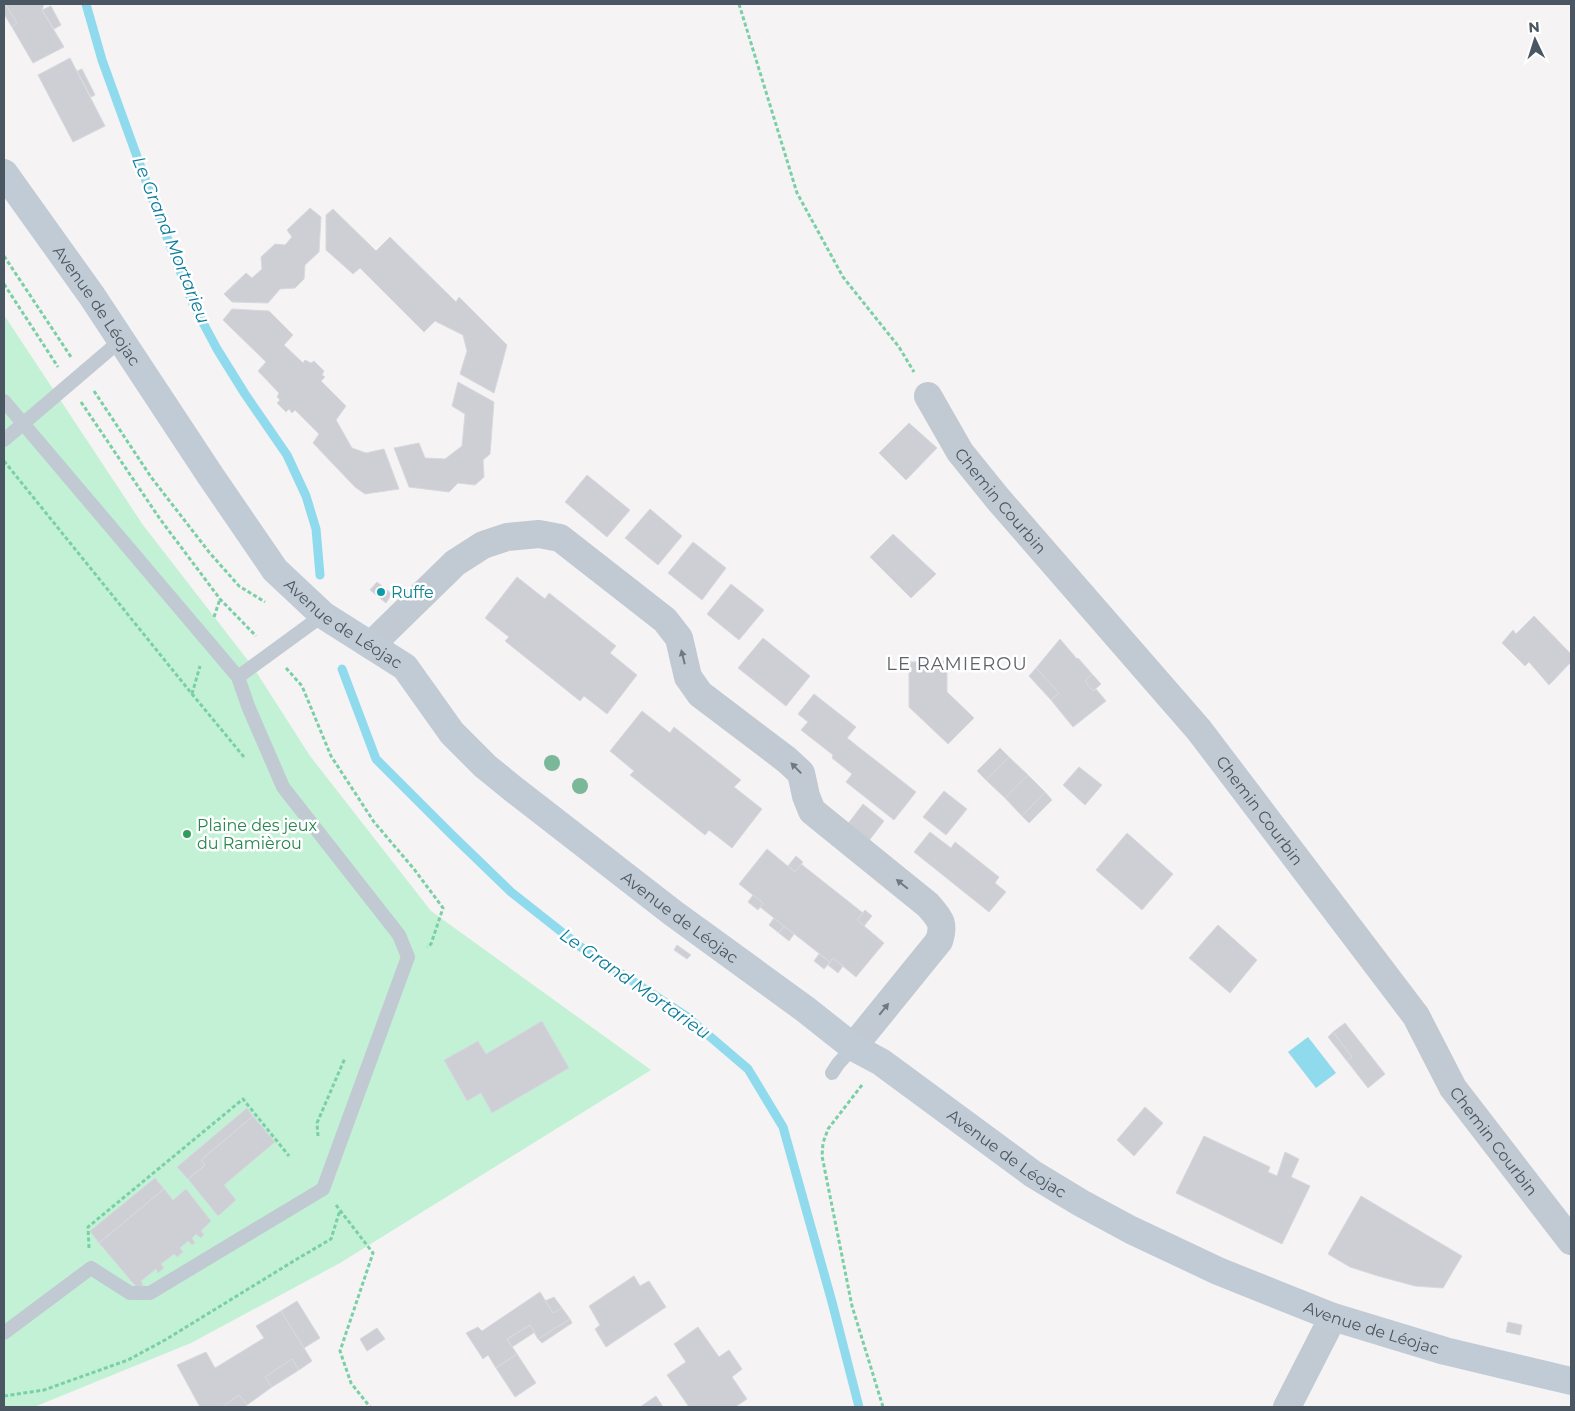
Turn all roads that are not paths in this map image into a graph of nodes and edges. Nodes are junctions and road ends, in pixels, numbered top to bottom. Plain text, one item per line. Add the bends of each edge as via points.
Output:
1 (4, 173) edge
2 (121, 340) junction
3 (928, 396) road end
4 (4, 401) edge
5 (23, 424) junction
6 (4, 440) edge
7 (323, 615) junction
8 (371, 645) junction
9 (238, 677) junction
10 (853, 1047) junction
11 (832, 1073) dead end
12 (1571, 1241) edge
13 (1333, 1317) junction
14 (4, 1333) edge
15 (1571, 1381) edge
16 (1287, 1407) edge

1 - 2 main road, Avenue de Léojac
2 - 5 lane
2 - 7 main road, Avenue de Léojac via 275,570
3 - 12 street, Chemin Courbin via 960,452 992,492 1199,730 1416,1016 1453,1088
4 - 5 lane
5 - 6 lane
5 - 9 lane
7 - 8 main road, Avenue de Léojac
7 - 9 lane
8 - 10 main road, Avenue de Léojac via 406,668 452,733 498,777 651,897
10 -> 8 street via 939,941 940,918 812,811 801,773 700,694 688,677 678,638 666,620 560,538 539,534 507,537 483,545 455,563
9 - 14 lane via 283,787 398,935 408,957 323,1189 150,1293 130,1293 91,1268
10 - 11 lane
10 - 13 main road, Avenue de Léojac via 880,1062 1033,1174 1082,1203 1130,1230 1218,1271
13 - 15 main road, Avenue de Léojac via 1445,1351
13 - 16 street

